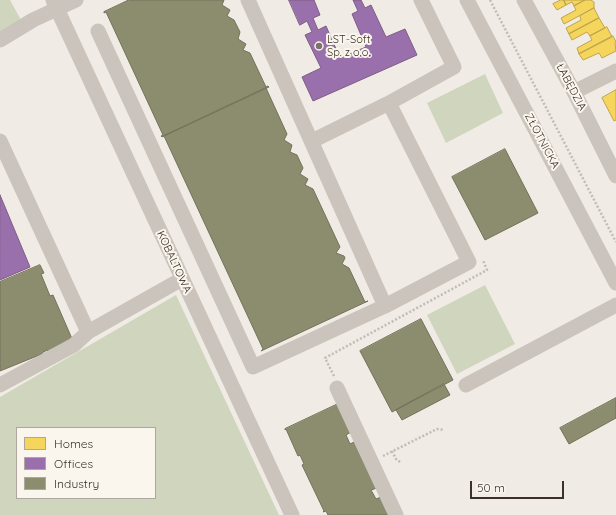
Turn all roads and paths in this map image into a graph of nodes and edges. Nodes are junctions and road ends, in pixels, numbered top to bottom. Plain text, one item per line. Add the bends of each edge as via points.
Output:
1 (76, 0) edge
2 (248, 0) edge
3 (421, 0) edge
4 (467, 0) edge
5 (490, 0) edge
6 (524, 0) edge
7 (55, 4) edge
8 (98, 31) dead end
9 (0, 40) edge
10 (616, 71) edge
11 (574, 92) junction
12 (389, 103) junction
13 (312, 141) junction
14 (0, 142) edge
15 (616, 176) edge
16 (616, 242) edge
17 (482, 255) dead end
18 (610, 255) edge
19 (182, 279) junction
20 (616, 283) edge
21 (616, 305) edge
22 (385, 306) junction
23 (88, 332) junction
24 (0, 385) edge
25 (466, 385) dead end
26 (337, 388) joint
27 (444, 430) dead end
28 (392, 451) junction
29 (371, 462) junction
30 (400, 462) dead end
31 (292, 515) edge
32 (396, 515) edge

1 - 7 street
2 - 13 street
3 - 12 street via 454,68
4 - 18 street, ZŁOTNICKA
5 - 16 path
6 - 11 street, ŁABĘDZIA
7 - 9 street
7 - 19 street, KOBALTOWA
8 - 22 street via 253,367
10 - 11 street
11 - 15 street, ŁABĘDZIA
12 - 13 street
12 - 22 street via 469,262
13 - 22 street
14 - 23 street
17 - 26 path via 487,270 325,358
18 - 20 street, ZŁOTNICKA
19 - 23 street
19 - 31 street, KOBALTOWA
21 - 25 street
23 - 24 street via 74,345
26 - 29 street
27 - 28 path via 437,429
28 - 29 path
28 - 30 path
29 - 32 street

